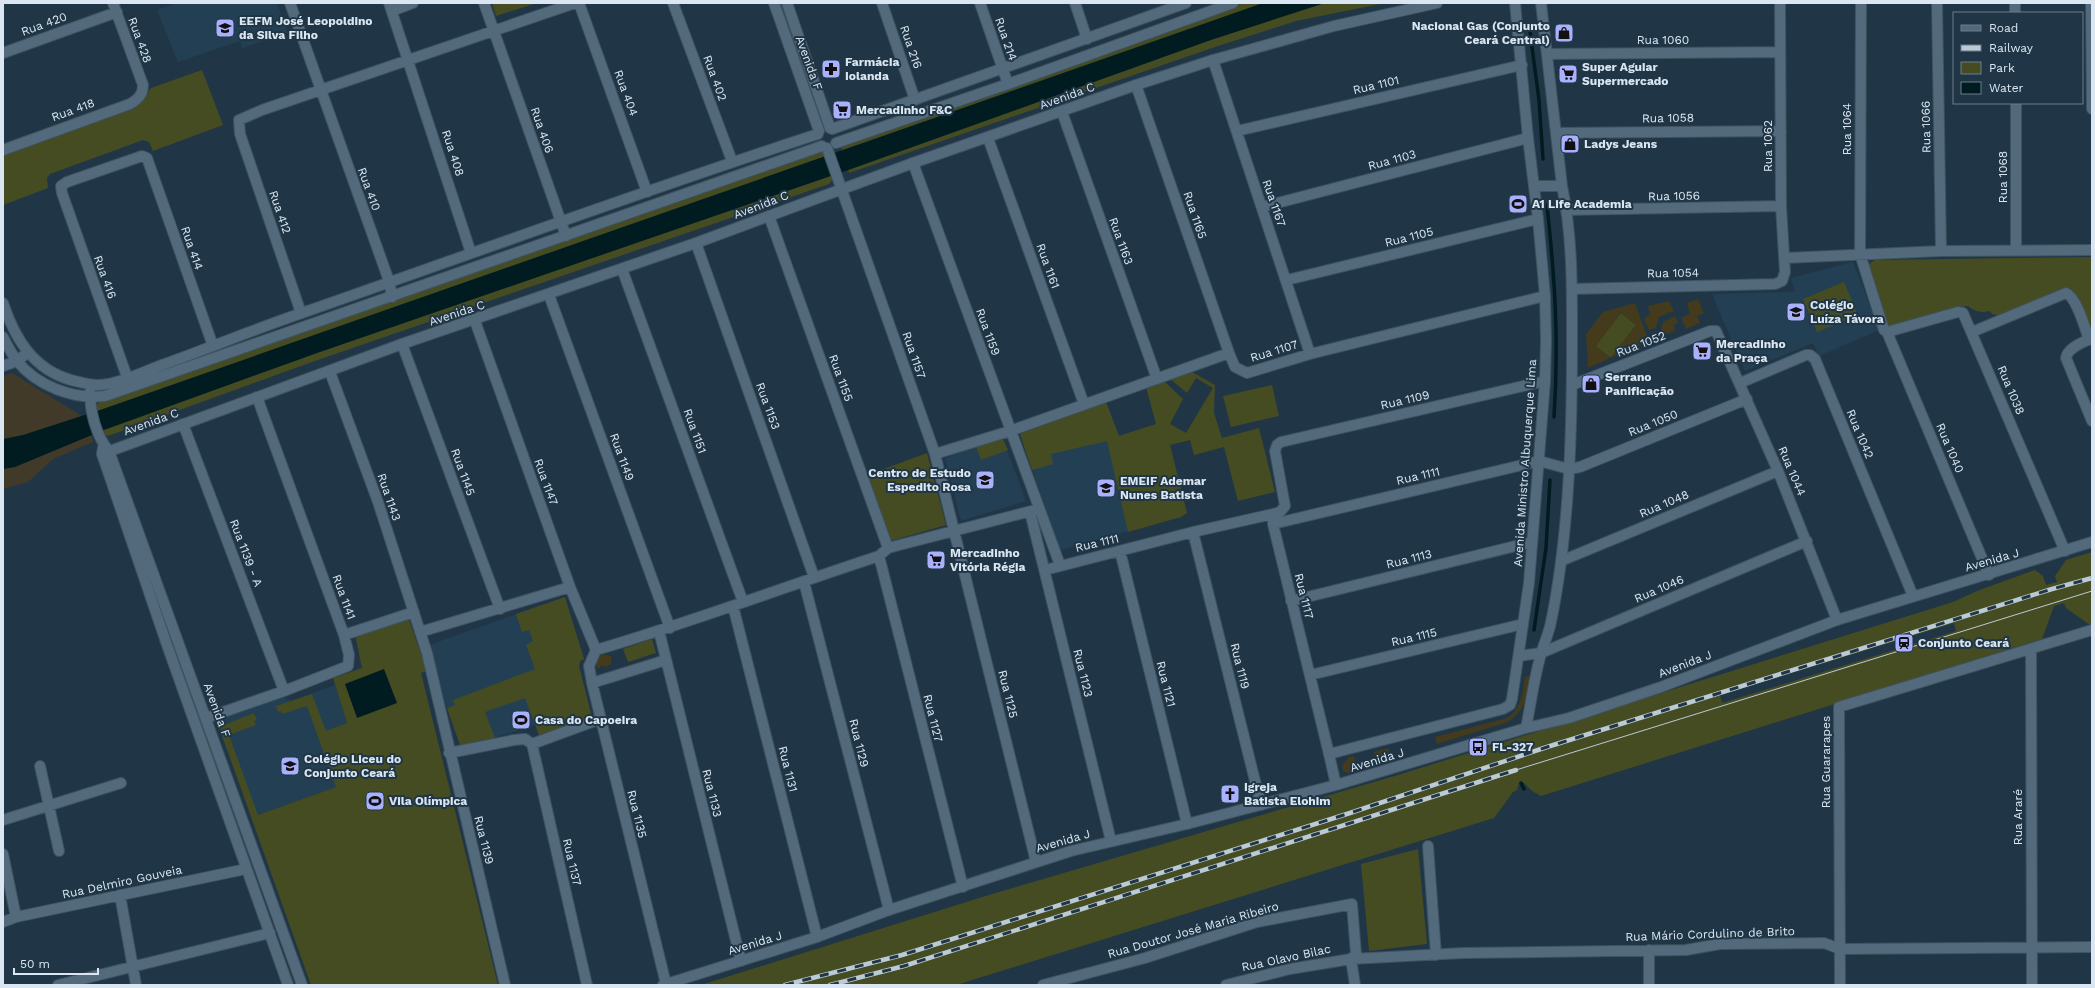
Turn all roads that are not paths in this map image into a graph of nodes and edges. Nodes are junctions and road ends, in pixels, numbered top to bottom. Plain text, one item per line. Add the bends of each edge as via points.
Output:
1 (290, 3) edge
2 (413, 3) edge
3 (484, 3) edge
4 (575, 3) edge
5 (579, 3) edge
6 (673, 3) edge
7 (774, 3) edge
8 (787, 3) edge
9 (882, 3) edge
10 (980, 3) edge
11 (1074, 3) edge
12 (1186, 3) edge
13 (1233, 3) edge
14 (1437, 3) edge
15 (1515, 3) edge
16 (1541, 3) edge
17 (1780, 3) edge
18 (1861, 3) edge
19 (1937, 3) edge
20 (2091, 3) edge
21 (1172, 5) edge
22 (390, 7) edge
23 (115, 8) edge
24 (494, 32) junction
25 (1087, 39) junction
26 (1780, 52) junction
27 (3, 53) edge
28 (1547, 54) junction
29 (409, 60) junction
30 (1213, 60) junction
31 (1522, 65) junction
32 (1002, 69) junction
33 (1008, 84) junction
34 (1136, 85) junction
35 (143, 86) joint
36 (320, 90) junction
37 (915, 100) junction
38 (2016, 104) edge
39 (2092, 109) edge
40 (1062, 112) junction
41 (831, 128) junction
42 (1237, 131) junction
43 (1781, 131) junction
44 (819, 132) junction
45 (1556, 133) junction
46 (988, 138) junction
47 (1528, 138) junction
48 (829, 148) junction
49 (3, 150) edge
50 (147, 158) joint
51 (732, 162) junction
52 (914, 163) junction
53 (1534, 186) junction
54 (1562, 186) junction
55 (843, 188) junction
56 (647, 192) junction
57 (1781, 206) junction
58 (1262, 207) junction
59 (1567, 210) junction
60 (769, 216) junction
61 (1538, 219) junction
62 (560, 222) junction
63 (566, 236) junction
64 (696, 243) junction
65 (2016, 250) junction
66 (2092, 250) edge
67 (1941, 251) junction
68 (471, 253) junction
69 (1860, 254) junction
70 (1785, 258) junction
71 (622, 269) junction
72 (1287, 280) junction
73 (389, 281) junction
74 (1775, 284) joint
75 (1572, 289) junction
76 (549, 295) junction
77 (1545, 296) junction
78 (392, 297) junction
79 (3, 303) edge
80 (301, 313) junction
81 (475, 321) junction
82 (1887, 332) junction
83 (1972, 332) junction
84 (1719, 334) joint
85 (3, 337) edge
86 (2090, 339) edge
87 (402, 344) junction
88 (213, 346) junction
89 (27, 353) junction
90 (1229, 353) junction
91 (1310, 354) junction
92 (18, 361) junction
93 (3, 366) edge
94 (330, 372) junction
95 (127, 377) junction
96 (1157, 379) junction
97 (1545, 381) junction
98 (1740, 383) junction
99 (90, 384) junction
100 (1572, 385) junction
101 (258, 397) junction
102 (90, 398) junction
103 (1747, 399) junction
104 (1084, 404) junction
105 (2092, 421) edge
106 (183, 424) junction
107 (1010, 431) junction
108 (104, 448) junction
109 (935, 454) junction
110 (1539, 461) junction
111 (1569, 469) junction
112 (1778, 471) junction
113 (1034, 510) junction
114 (1273, 519) junction
115 (955, 532) junction
116 (1193, 532) junction
117 (1806, 541) junction
118 (1532, 542) junction
119 (2092, 542) edge
120 (888, 548) junction
121 (1120, 551) junction
122 (2065, 551) junction
123 (879, 556) junction
124 (1561, 561) junction
125 (1060, 565) junction
126 (1045, 570) junction
127 (1989, 575) junction
128 (814, 577) junction
129 (804, 582) junction
130 (570, 587) junction
131 (1913, 596) junction
132 (1291, 601) junction
133 (738, 604) junction
134 (500, 609) junction
135 (414, 612) junction
136 (1838, 620) junction
137 (1523, 624) junction
138 (670, 628) junction
139 (2092, 630) edge
140 (659, 631) junction
141 (420, 632) junction
142 (344, 634) junction
143 (178, 642) junction
144 (167, 645) junction
145 (596, 650) junction
146 (2031, 650) junction
147 (1541, 653) junction
148 (1519, 656) junction
149 (666, 660) junction
150 (1310, 675) junction
151 (592, 683) junction
152 (284, 691) junction
153 (206, 718) junction
154 (600, 719) junction
155 (1526, 728) junction
156 (532, 744) junction
157 (449, 753) junction
158 (1329, 754) junction
159 (40, 766) dead end
160 (121, 783) dead end
161 (1336, 785) junction
162 (1260, 805) junction
163 (48, 806) junction
164 (3, 820) edge
165 (1186, 824) junction
166 (1111, 841) junction
167 (1428, 846) dead end
168 (59, 851) dead end
169 (3, 854) edge
170 (1036, 862) junction
171 (246, 869) junction
172 (963, 887) junction
173 (120, 895) junction
174 (270, 898) junction
175 (259, 903) junction
176 (889, 910) junction
177 (16, 917) junction
178 (3, 922) edge
179 (270, 932) junction
180 (817, 937) junction
181 (2092, 947) edge
182 (2032, 948) junction
183 (1840, 949) junction
184 (1649, 950) junction
185 (1436, 954) junction
186 (1352, 959) junction
187 (741, 961) junction
188 (132, 968) junction
189 (58, 985) edge
190 (136, 985) edge
191 (288, 985) edge
192 (302, 985) edge
193 (505, 985) edge
194 (587, 985) edge
195 (664, 985) edge
196 (1045, 985) edge
197 (1228, 985) edge
198 (1355, 985) edge
199 (1649, 985) edge
200 (1840, 985) edge
201 (2032, 985) edge

1 - 36 street, Rua 410
2 - 22 street
3 - 24 street, Rua 406
4 - 24 street
5 - 56 street, Rua 404
6 - 51 street, Rua 402
7 - 44 street, Avenida F
8 - 41 street, Avenida F
9 - 37 street, Rua 216
10 - 32 street, Rua 214
11 - 25 street
12 - 21 street
13 - 33 street
14 - 30 street, Avenida C via 1334,26
15 - 31 street, Avenida Ministro Albuquerque Lima
16 - 28 street
17 - 26 street, Rua 1062
18 - 69 street, Rua 1064
19 - 67 street, Rua 1066
20 - 39 street
21 - 25 street
22 - 29 street, Rua 408
23 - 27 street, Rua 420
23 - 35 street, Rua 428
24 - 29 street
24 - 62 street, Rua 406
25 - 32 street
26 - 28 street, Rua 1060
26 - 43 street, Rua 1062
28 - 45 street
29 - 36 street
29 - 68 street, Rua 408
30 - 34 street, Avenida C
30 - 42 street, Rua 1167
31 - 42 street, Rua 1101
31 - 47 street, Avenida Ministro Albuquerque Lima
32 - 33 street, Rua 214
32 - 37 street
33 - 48 street
34 - 40 street, Avenida C
34 - 90 street, Rua 1165
35 - 49 street, Rua 418 via 143,92 130,104
36 - 73 street, Rua 410
36 - 80 street, Rua 412 via 240,119 238,124
37 - 41 street
38 - 65 street, Rua 1068
40 - 46 street, Avenida C
40 - 96 street, Rua 1163
41 - 44 street via 824,128
41 - 48 street via 837,135
42 - 58 street, Rua 1167
43 - 45 street, Rua 1058
43 - 57 street, Rua 1062
44 - 48 street via 818,141
44 - 51 street
45 - 54 street
46 - 52 street, Avenida C
46 - 104 street, Rua 1161
47 - 53 street, Avenida Ministro Albuquerque Lima
47 - 58 street, Rua 1103
48 - 55 street, Rua 1157
48 - 63 street
50 - 88 street, Rua 414
50 - 95 street, Rua 416 via 142,156 61,186
51 - 56 street
52 - 55 street, Avenida C
52 - 107 street, Rua 1159
53 - 54 street
53 - 61 street, Avenida Ministro Albuquerque Lima
54 - 59 street
55 - 60 street, Avenida C
55 - 109 street, Rua 1157
56 - 62 street
57 - 59 street, Rua 1056 via 1678,210
57 - 70 street, Rua 1062
58 - 72 street, Rua 1167
59 - 75 street
60 - 64 street, Avenida C
60 - 120 street, Rua 1155
61 - 72 street, Rua 1105
61 - 77 street, Avenida Ministro Albuquerque Lima
62 - 63 street, Rua 406
62 - 68 street
63 - 78 street
64 - 71 street, Avenida C
64 - 128 street, Rua 1153
65 - 66 street
65 - 67 street
67 - 69 street
68 - 73 street
69 - 70 street
69 - 82 street, Rua 1064 via 1884,330
70 - 74 street, Rua 1062 via 1782,281
71 - 76 street, Avenida C
71 - 133 street, Rua 1151
72 - 91 street, Rua 1167
73 - 78 street, Rua 410
73 - 80 street
74 - 75 street, Rua 1054
75 - 100 street
76 - 81 street, Avenida C
76 - 138 street, Rua 1149
77 - 91 street, Rua 1107
77 - 97 street, Avenida Ministro Albuquerque Lima
78 - 102 street via 138,386
79 - 89 street via 19,341
80 - 88 street
81 - 87 street, Avenida C
81 - 130 street, Rua 1147
82 - 83 street, Rua 1038 via 1958,312 1963,313
82 - 127 street, Rua 1040
83 - 86 street via 2066,293 2074,301
83 - 122 street, Rua 1038
84 - 98 street, Rua 1044
84 - 100 street, Rua 1052 via 1714,330 1710,331
85 - 92 street
86 - 105 street via 2070,350 2066,358
87 - 94 street, Avenida C
87 - 134 street, Rua 1145
88 - 95 street
89 - 92 street
89 - 99 street via 53,374
90 - 91 street, Rua 1107 via 1235,367 1247,373
90 - 96 street
92 - 93 street
92 - 102 street via 32,374 67,394
94 - 101 street, Avenida C
94 - 135 street, Rua 1143 via 378,502
95 - 99 street via 99,385
96 - 104 street
97 - 110 street, Avenida Ministro Albuquerque Lima
97 - 114 street, Rua 1109 via 1281,442 1275,452 1285,506
98 - 103 street, Rua 1044
98 - 131 street, Rua 1042 via 1806,355 1810,354 1815,359
99 - 102 street
100 - 111 street
101 - 106 street, Avenida C
101 - 142 street, Rua 1141
102 - 108 street via 91,410
103 - 111 street, Rua 1050 via 1588,464
103 - 112 street, Rua 1044
104 - 107 street
106 - 108 street, Avenida C
106 - 152 street, Rua 1139 - A
107 - 109 street
107 - 113 street, Rua 1159
108 - 143 street, Avenida F
108 - 144 street, Avenida F
109 - 115 street, Rua 1157
110 - 111 street, Rua 1111
110 - 114 street, Rua 1111
110 - 118 street, Avenida Ministro Albuquerque Lima
111 - 124 street
112 - 117 street, Rua 1044
112 - 124 street, Rua 1048
113 - 115 street
113 - 125 street, Rua 1159
113 - 126 street, Rua 1123
114 - 116 street, Rua 1111
114 - 132 street, Rua 1117
115 - 120 street
115 - 170 street, Rua 1125
116 - 121 street, Rua 1111
116 - 162 street, Rua 1119
117 - 136 street, Rua 1044
117 - 147 street, Rua 1046
118 - 132 street, Rua 1113
118 - 137 street, Avenida Ministro Albuquerque Lima
119 - 122 street, Avenida J
120 - 123 street
121 - 125 street, Rua 1111
121 - 165 street, Rua 1121
122 - 127 street, Avenida J
123 - 128 street
123 - 172 street, Rua 1127
124 - 147 street via 1551,623
125 - 126 street, Rua 1111
126 - 166 street, Rua 1123
127 - 131 street, Avenida J
128 - 129 street
129 - 133 street
129 - 176 street, Rua 1129
130 - 134 street
130 - 145 street, Rua 1147
131 - 136 street, Avenida J
132 - 150 street, Rua 1117
133 - 138 street
133 - 180 street, Rua 1131
134 - 141 street
135 - 141 street, Rua 1143
135 - 142 street
136 - 155 street, Avenida J via 1661,687 1569,718
137 - 148 street, Avenida Ministro Albuquerque Lima
137 - 150 street, Rua 1115
138 - 140 street
139 - 146 street, Rua Guararapes
140 - 145 street
140 - 149 street, Rua 1133
141 - 157 street, Rua 1139 via 449,738
142 - 152 street, Rua 1141 via 349,655 348,666
143 - 144 street
143 - 153 street, Avenida F
144 - 171 street, Avenida F
145 - 151 street, Rua 1135 via 589,666
146 - 182 street, Rua Araré
146 - 183 street, Rua Guararapes via 1993,659 1839,707
147 - 148 street, Rua 1046
147 - 155 street
148 - 158 street, Avenida Ministro Albuquerque Lima via 1512,699 1510,705 1503,709
149 - 151 street
149 - 187 street, Rua 1133
150 - 158 street, Rua 1117
151 - 154 street, Rua 1135
152 - 153 street, Rua 1141
153 - 174 street, Avenida F
154 - 156 street
154 - 195 street, Rua 1135
155 - 161 street, Avenida J
156 - 157 street via 519,739
156 - 194 street, Rua 1137
157 - 193 street, Rua 1139
158 - 161 street
159 - 163 street
160 - 163 street
161 - 162 street, Avenida J
162 - 165 street, Avenida J
163 - 164 street
163 - 168 street
165 - 166 street, Avenida J
166 - 170 street, Avenida J
167 - 185 street
169 - 177 street
170 - 172 street, Avenida J
171 - 173 street, Rua Delmiro Gouveia
171 - 175 street, Avenida F
172 - 176 street, Avenida J
173 - 177 street, Rua Delmiro Gouveia
173 - 188 street
174 - 175 street
174 - 192 street, Avenida F
175 - 179 street, Avenida F
176 - 180 street, Avenida J
177 - 178 street, Rua Delmiro Gouveia
179 - 188 street
179 - 191 street, Avenida F
180 - 187 street, Avenida J
181 - 182 street, Rua Mário Cordulino de Brito
182 - 183 street, Rua Mário Cordulino de Brito
182 - 201 street, Rua Araré
183 - 184 street, Rua Mário Cordulino de Brito via 1824,943 1720,944 1686,950
183 - 200 street, Rua Guararapes
184 - 185 street, Rua Mário Cordulino de Brito
184 - 199 street
185 - 186 street, Rua Mário Cordulino de Brito
186 - 196 street, Rua Doutor José Maria Ribeiro via 1356,954 1352,904 1257,922 1145,958
186 - 197 street, Rua Olavo Bilac via 1290,969
186 - 198 street
187 - 195 street, Avenida J
188 - 189 street
188 - 190 street

